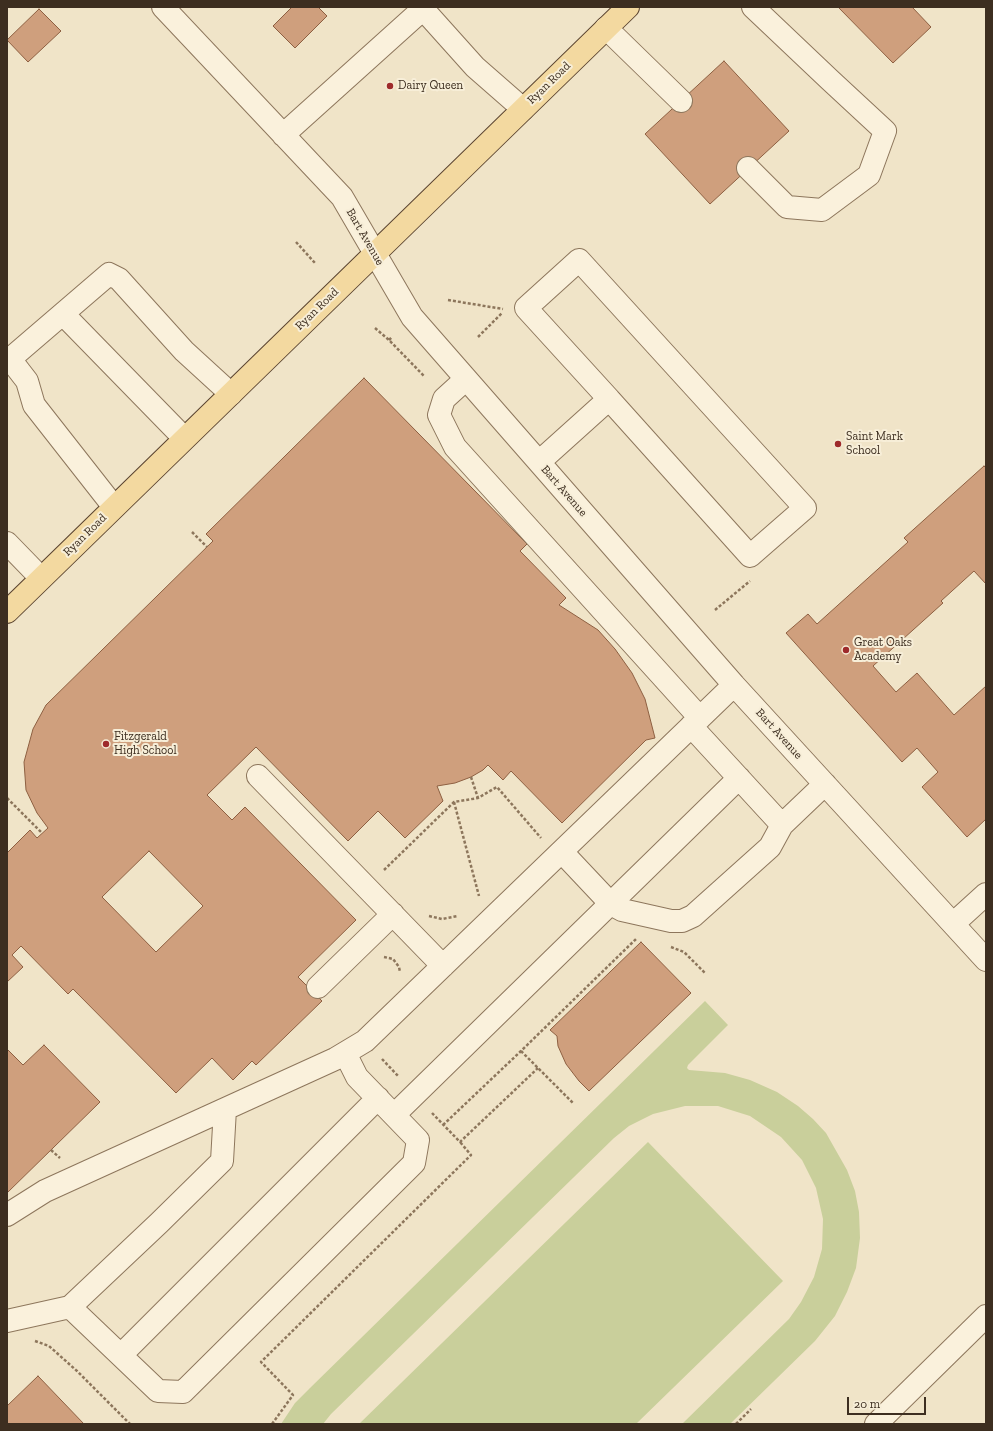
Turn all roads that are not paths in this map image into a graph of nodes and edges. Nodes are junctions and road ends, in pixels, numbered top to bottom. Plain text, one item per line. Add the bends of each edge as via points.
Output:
1 (163, 7) edge
2 (628, 7) edge
3 (754, 7) edge
4 (606, 28) junction
5 (681, 101) dead end
6 (523, 109) junction
7 (283, 135) junction
8 (748, 168) dead end
9 (374, 253) junction
10 (63, 314) junction
11 (466, 379) junction
12 (231, 394) junction
13 (609, 399) junction
14 (184, 438) junction
15 (539, 462) junction
16 (114, 507) junction
17 (7, 543) edge
18 (41, 578) junction
19 (7, 612) edge
20 (734, 684) junction
21 (696, 722) junction
22 (258, 776) dead end
23 (739, 778) junction
24 (825, 784) junction
25 (782, 825) junction
26 (554, 848) junction
27 (986, 894) edge
28 (611, 904) junction
29 (393, 914) junction
30 (953, 924) junction
31 (986, 960) edge
32 (443, 966) junction
33 (318, 987) dead end
34 (345, 1053) junction
35 (378, 1098) junction
36 (225, 1109) junction
37 (394, 1115) junction
38 (7, 1215) edge
39 (70, 1307) junction
40 (986, 1316) edge
41 (7, 1321) edge
42 (121, 1355) junction
43 (876, 1424) edge

1 - 7 street, Bart Avenue
2 - 4 main road, Ryan Road
3 - 8 street via 886,131 870,175 822,210 787,207
4 - 5 street
4 - 6 main road, Ryan Road
6 - 7 street via 475,67 422,9
6 - 9 main road, Ryan Road
7 - 9 street, Bart Avenue via 342,197
9 - 11 street, Bart Avenue via 412,318
9 - 12 main road, Ryan Road
10 - 12 street via 109,274 119,279 184,350
10 - 14 street
10 - 16 street via 10,359 27,381 34,406
11 - 15 street, Bart Avenue
11 - 21 street via 444,399 439,415 455,447
12 - 14 main road, Ryan Road
13 - 13 street via 750,556 805,508 579,260 526,308
13 - 15 street
14 - 16 main road, Ryan Road
15 - 20 street, Bart Avenue
16 - 18 main road, Ryan Road
17 - 18 street
18 - 19 main road, Ryan Road
20 - 21 street
20 - 24 street, Bart Avenue
21 - 23 street
21 - 26 street
22 - 29 street
23 - 25 street
23 - 28 street
24 - 25 street
24 - 30 street, Bart Avenue
25 - 28 street via 770,847 693,916 671,922 622,910
26 - 28 street
26 - 32 street
27 - 30 street
28 - 37 street
29 - 32 street
29 - 33 street
30 - 31 street, Bart Avenue
32 - 34 street via 365,1041
34 - 35 street via 357,1077
34 - 36 street
35 - 37 street
35 - 42 street
36 - 38 street via 45,1191
36 - 39 street via 222,1161
37 - 42 street via 418,1140 414,1163 183,1392 158,1391
39 - 41 street
39 - 42 street
40 - 43 street

